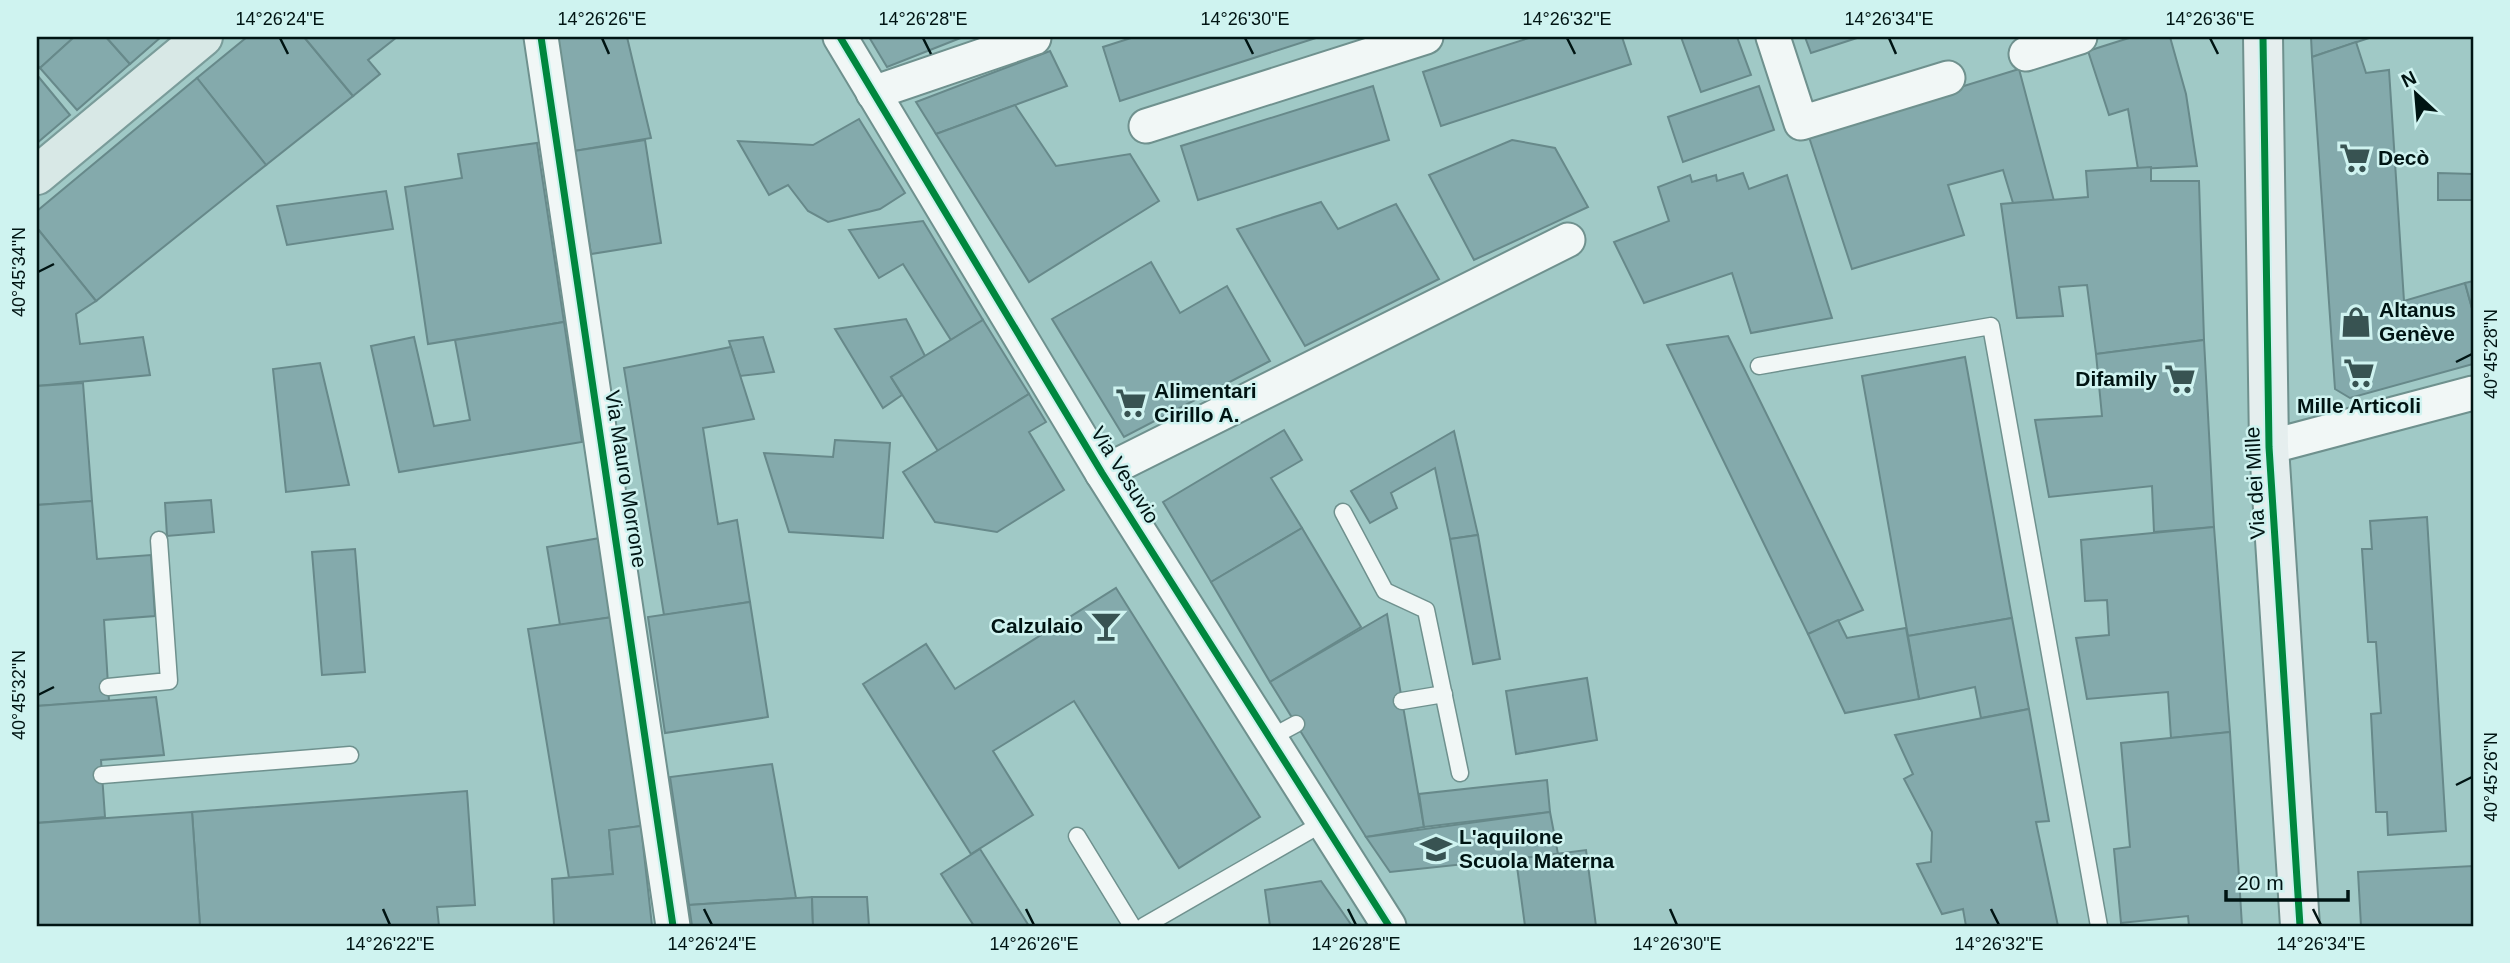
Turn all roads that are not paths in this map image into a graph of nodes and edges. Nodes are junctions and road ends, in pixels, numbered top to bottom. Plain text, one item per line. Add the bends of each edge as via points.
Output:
1 (202, 37) edge
2 (541, 37) edge
3 (840, 37) edge
4 (1426, 37) edge
5 (1773, 37) edge
6 (2080, 37) edge
7 (2263, 37) edge
8 (1034, 38) dead end
9 (2026, 54) dead end
10 (1948, 78) dead end
11 (873, 93) junction
12 (1146, 126) dead end
13 (37, 175) edge
14 (1568, 240) dead end
15 (1759, 366) dead end
16 (2473, 393) edge
17 (2269, 447) junction
18 (1102, 473) junction
19 (1343, 512) dead end
20 (159, 540) dead end
21 (108, 687) dead end
22 (1444, 694) junction
23 (1402, 701) dead end
24 (350, 755) dead end
25 (1460, 773) dead end
26 (103, 775) dead end
27 (1323, 823) junction
28 (1077, 836) dead end
29 (673, 926) edge
30 (1132, 926) edge
31 (1144, 926) edge
32 (1389, 926) edge
33 (2099, 926) edge
34 (2300, 926) edge

1 - 13 main road
2 - 29 street, Via Mauro Morrone
3 - 11 street, Via Vesuvio
4 - 12 street
5 - 10 street via 1801,123
6 - 9 street
7 - 17 street, Via dei Mille
8 - 11 street
11 - 18 street, Via Vesuvio
14 - 18 street
15 - 33 lane via 1991,326
16 - 17 street
17 - 34 street, Via dei Mille
18 - 27 street, Via Vesuvio via 1283,731
19 - 22 lane via 1385,591 1426,610
20 - 21 lane via 169,681
22 - 23 lane
22 - 25 lane
24 - 26 lane
27 - 31 lane
27 - 32 street, Via Vesuvio
28 - 30 lane

